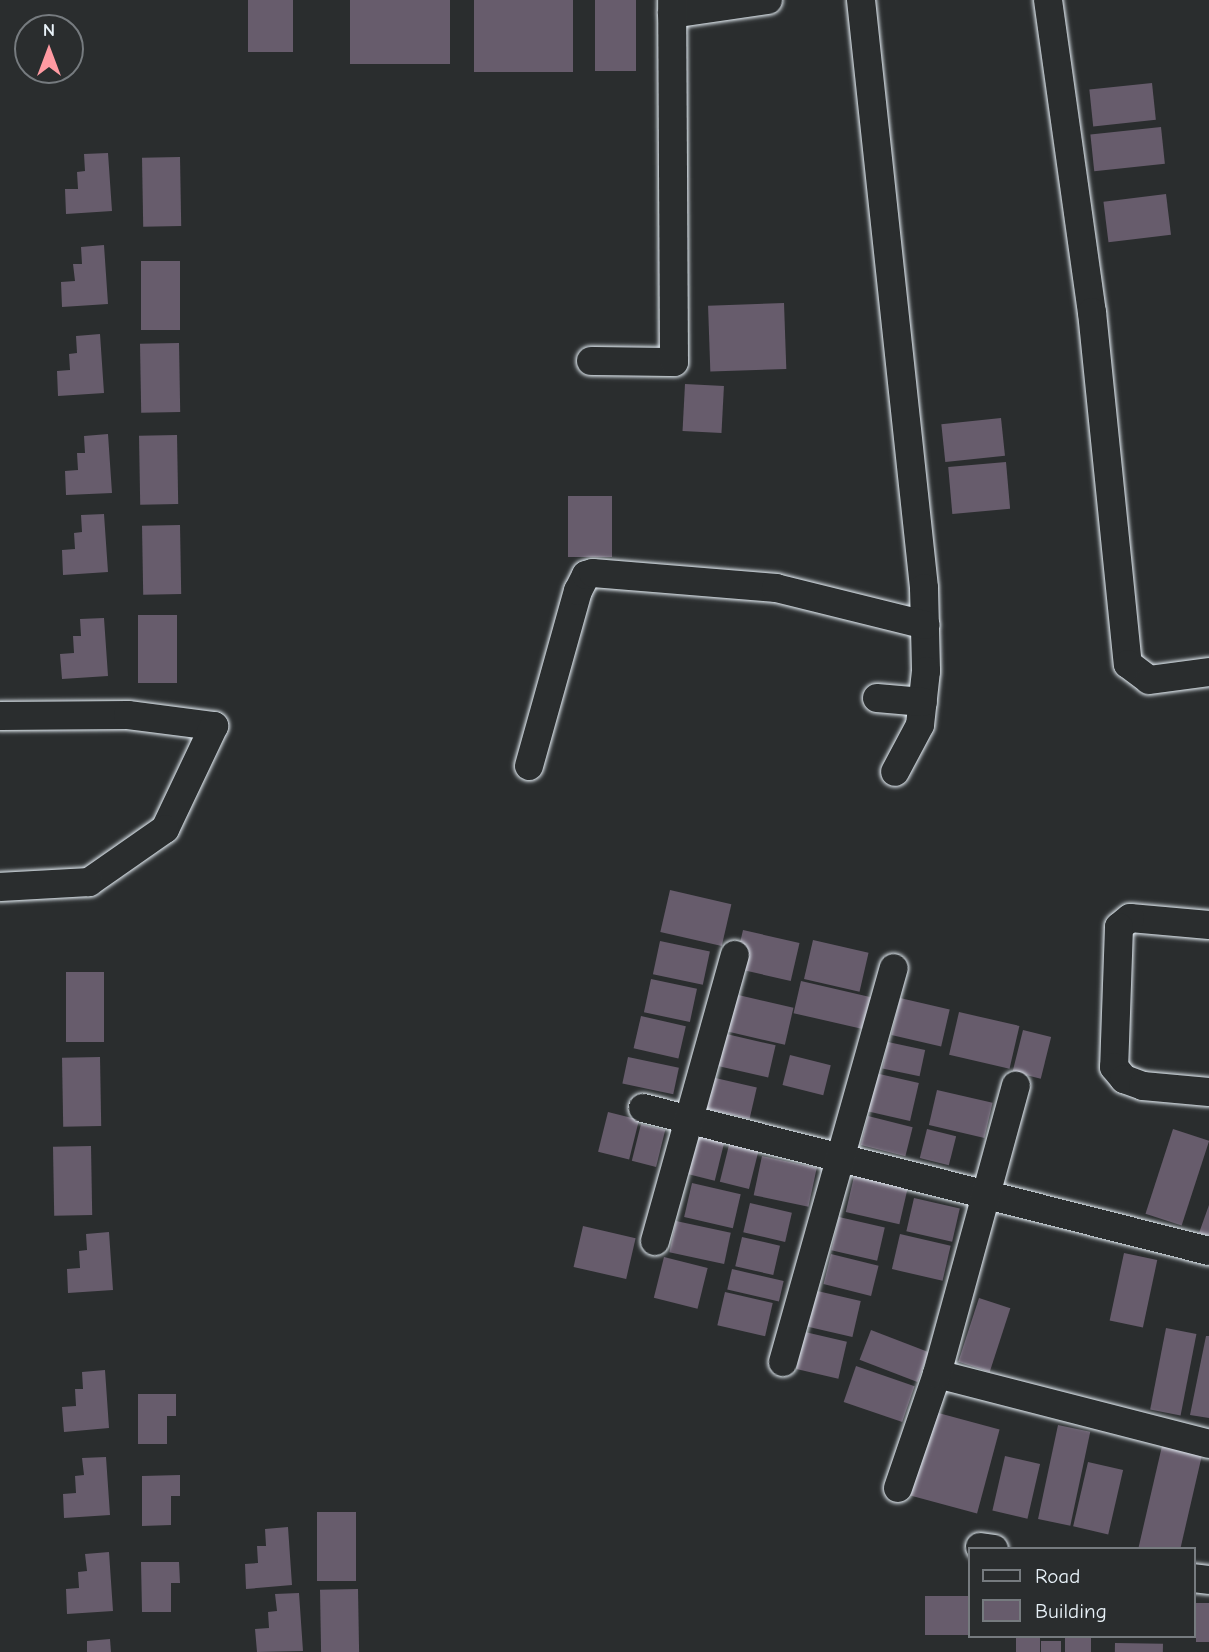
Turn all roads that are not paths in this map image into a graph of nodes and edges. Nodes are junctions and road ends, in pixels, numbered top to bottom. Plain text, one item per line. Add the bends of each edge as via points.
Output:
1 (768, 0) edge
2 (861, 0) edge
3 (1048, 0) edge
4 (672, 7) edge
5 (591, 362) dead end
6 (925, 625) junction
7 (1209, 672) edge
8 (877, 698) dead end
9 (923, 702) junction
10 (0, 716) edge
11 (529, 766) dead end
12 (895, 772) dead end
13 (0, 887) edge
14 (1209, 925) edge
15 (735, 955) dead end
16 (894, 968) dead end
17 (1016, 1086) dead end
18 (1209, 1092) edge
19 (643, 1108) dead end
20 (685, 1121) junction
21 (838, 1160) junction
22 (988, 1199) junction
23 (655, 1241) dead end
24 (1209, 1251) edge
25 (783, 1363) dead end
26 (937, 1374) junction
27 (1209, 1444) edge
28 (898, 1488) dead end

1 - 4 street
2 - 6 street
3 - 7 street via 1092,312 1128,664 1149,680
4 - 5 street via 674,362
6 - 9 street
6 - 11 street via 776,587 602,572 586,575
8 - 9 street
9 - 12 street via 920,725
10 - 13 street via 128,715 214,726 165,829 89,882
14 - 18 street via 1130,918 1119,927 1114,1067 1124,1079 1143,1086
15 - 20 street
16 - 21 street
17 - 22 street
19 - 20 street
20 - 21 street
20 - 23 street
21 - 22 street
21 - 25 street
22 - 24 street
22 - 26 street
26 - 27 street
26 - 28 street

